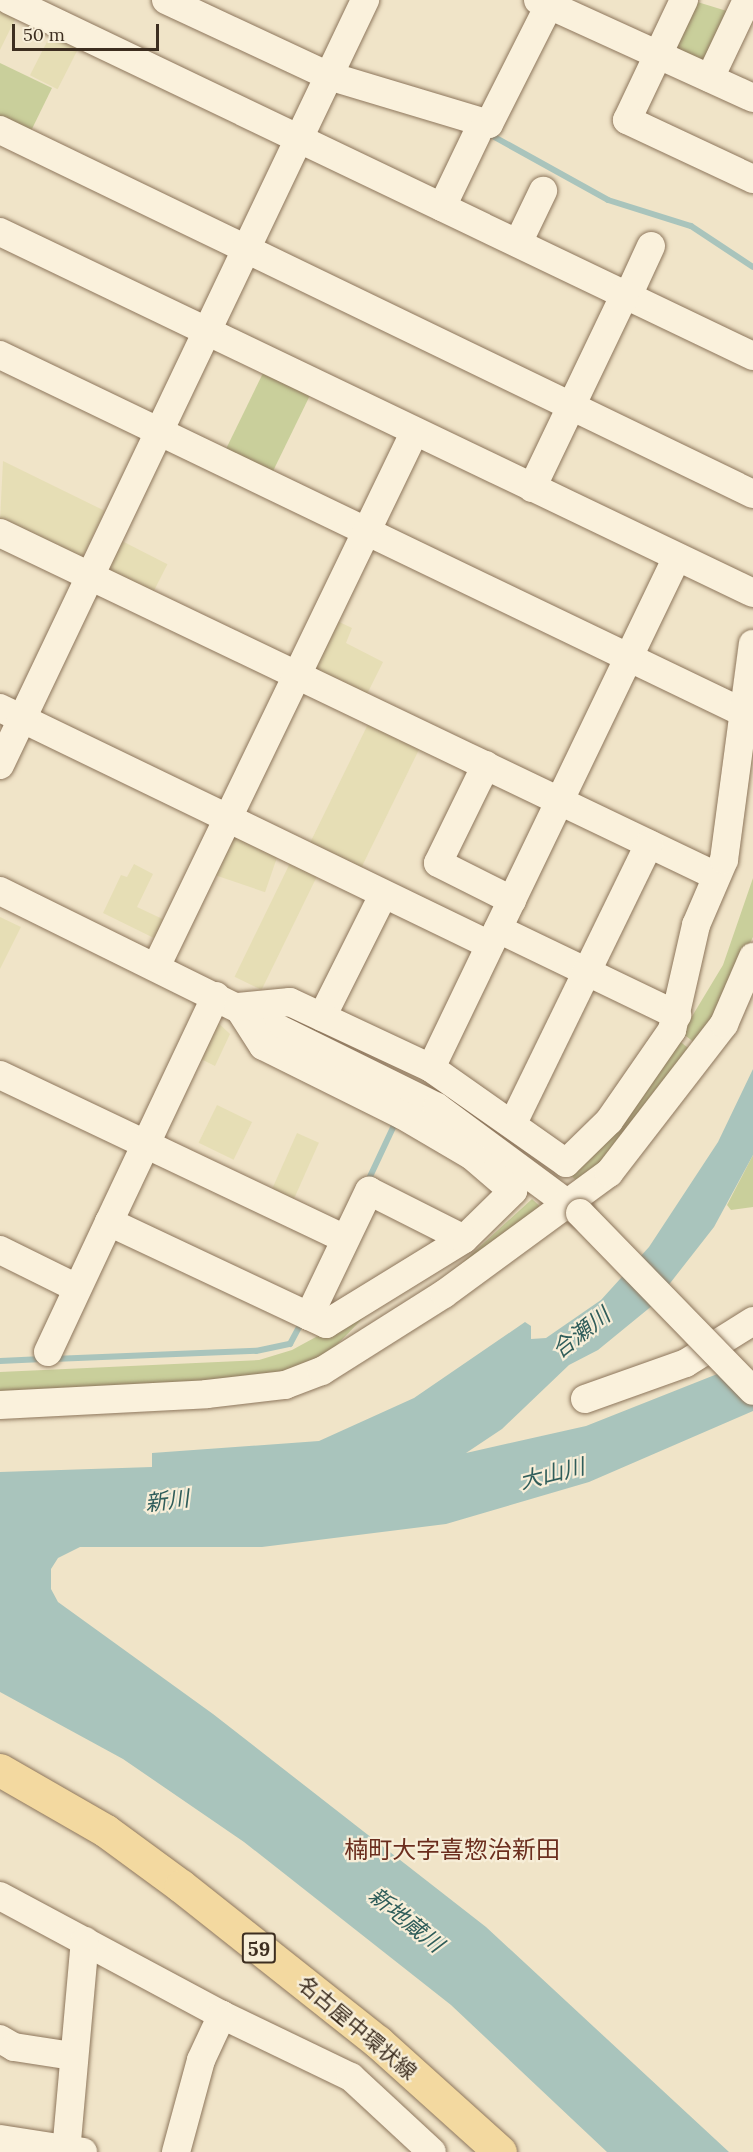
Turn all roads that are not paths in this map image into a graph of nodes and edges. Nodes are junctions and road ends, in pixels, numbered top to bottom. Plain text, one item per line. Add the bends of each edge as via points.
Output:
1 (9, 0) edge
2 (166, 0) edge
3 (365, 0) edge
4 (684, 0) edge
5 (747, 0) edge
6 (543, 2) edge
7 (658, 55) junction
8 (329, 76) junction
9 (710, 78) junction
10 (753, 98) edge
11 (0, 130) edge
12 (477, 134) dead end
13 (299, 139) junction
14 (753, 179) edge
15 (543, 191) dead end
16 (442, 207) junction
17 (0, 232) edge
18 (518, 243) junction
19 (651, 246) dead end
20 (247, 250) junction
21 (626, 295) junction
22 (207, 331) junction
23 (0, 355) edge
24 (753, 356) edge
25 (571, 406) junction
26 (415, 431) junction
27 (159, 432) junction
28 (532, 488) junction
29 (752, 491) edge
30 (367, 532) junction
31 (0, 533) edge
32 (677, 557) junction
33 (90, 576) junction
34 (753, 593) edge
35 (753, 644) edge
36 (629, 658) junction
37 (299, 675) junction
38 (742, 712) junction
39 (11, 713) edge
40 (0, 765) edge
41 (486, 765) junction
42 (559, 801) junction
43 (229, 818) junction
44 (649, 844) junction
45 (714, 875) junction
46 (0, 891) edge
47 (383, 894) junction
48 (512, 900) junction
49 (494, 937) junction
50 (753, 957) edge
51 (156, 967) junction
52 (587, 971) junction
53 (227, 1002) junction
54 (677, 1015) junction
55 (322, 1017) junction
56 (431, 1068) junction
57 (0, 1075) edge
58 (514, 1121) junction
59 (145, 1143) junction
60 (576, 1209) junction
61 (109, 1222) junction
62 (345, 1239) junction
63 (456, 1244) junction
64 (2, 1255) edge
65 (77, 1288) junction
66 (309, 1316) junction
67 (753, 1321) edge
68 (48, 1352) dead end
69 (322, 1371) junction
70 (753, 1391) edge
71 (585, 1399) dead end
72 (0, 1405) edge
73 (0, 1770) edge
74 (0, 1896) edge
75 (85, 1941) junction
76 (222, 2015) junction
77 (0, 2038) edge
78 (72, 2056) junction
79 (0, 2139) edge
80 (72, 2151) edge
81 (176, 2152) edge
82 (432, 2152) edge
83 (500, 2152) edge

1 - 13 street
2 - 8 street
3 - 8 street
4 - 7 street
5 - 9 street
6 - 7 street
6 - 8 street via 489,124
7 - 9 street
7 - 14 street via 627,120
8 - 13 street
9 - 10 street
11 - 20 street
12 - 16 street
13 - 16 street
13 - 20 street
15 - 18 street
16 - 18 street
17 - 22 street
18 - 21 street
19 - 21 street
20 - 22 street
20 - 25 street
21 - 24 street
21 - 25 street
22 - 26 street
22 - 27 street
23 - 27 street
25 - 28 street
25 - 29 street
26 - 28 street
26 - 30 street
27 - 30 street
27 - 33 street
28 - 32 street
30 - 36 street
30 - 37 street
31 - 33 street
32 - 34 street
32 - 36 street
33 - 37 street
33 - 39 street
35 - 38 street
36 - 38 street
36 - 42 street
37 - 41 street
37 - 43 street
38 - 45 street via 724,860
39 - 40 street
39 - 43 street
41 - 42 street
41 - 48 street via 438,863
42 - 44 street
42 - 48 street
43 - 47 street
43 - 51 street
44 - 45 street
44 - 52 street
45 - 54 street via 696,925
46 - 51 street
47 - 49 street
47 - 55 street
48 - 49 street
49 - 52 street
49 - 56 street
50 - 60 street via 724,1024 609,1173
51 - 53 street
52 - 54 street
52 - 58 street
53 - 55 street via 290,1002
53 - 59 street
53 - 60 street via 437,1107
53 - 63 street via 263,1046 402,1115 472,1156 513,1191
54 - 58 street via 672,1030 609,1121 566,1163
55 - 56 street
56 - 58 street
57 - 59 street
59 - 61 street
59 - 62 street
60 - 69 street
60 - 70 street, bridge
61 - 65 street
61 - 66 street
62 - 63 street via 369,1191 454,1229
62 - 66 street
63 - 66 street via 326,1324
63 - 69 street via 444,1265 361,1330
64 - 65 street
65 - 68 street
67 - 71 street via 686,1363
69 - 72 street via 285,1385 207,1394
73 - 83 main road, 名古屋中環状線 / 59 via 106,1831 181,1886 378,2042
74 - 75 street
75 - 76 street
75 - 78 street
76 - 81 street via 201,2060
76 - 82 street via 351,2077
77 - 78 street via 14,2047
78 - 80 street
79 - 80 street

